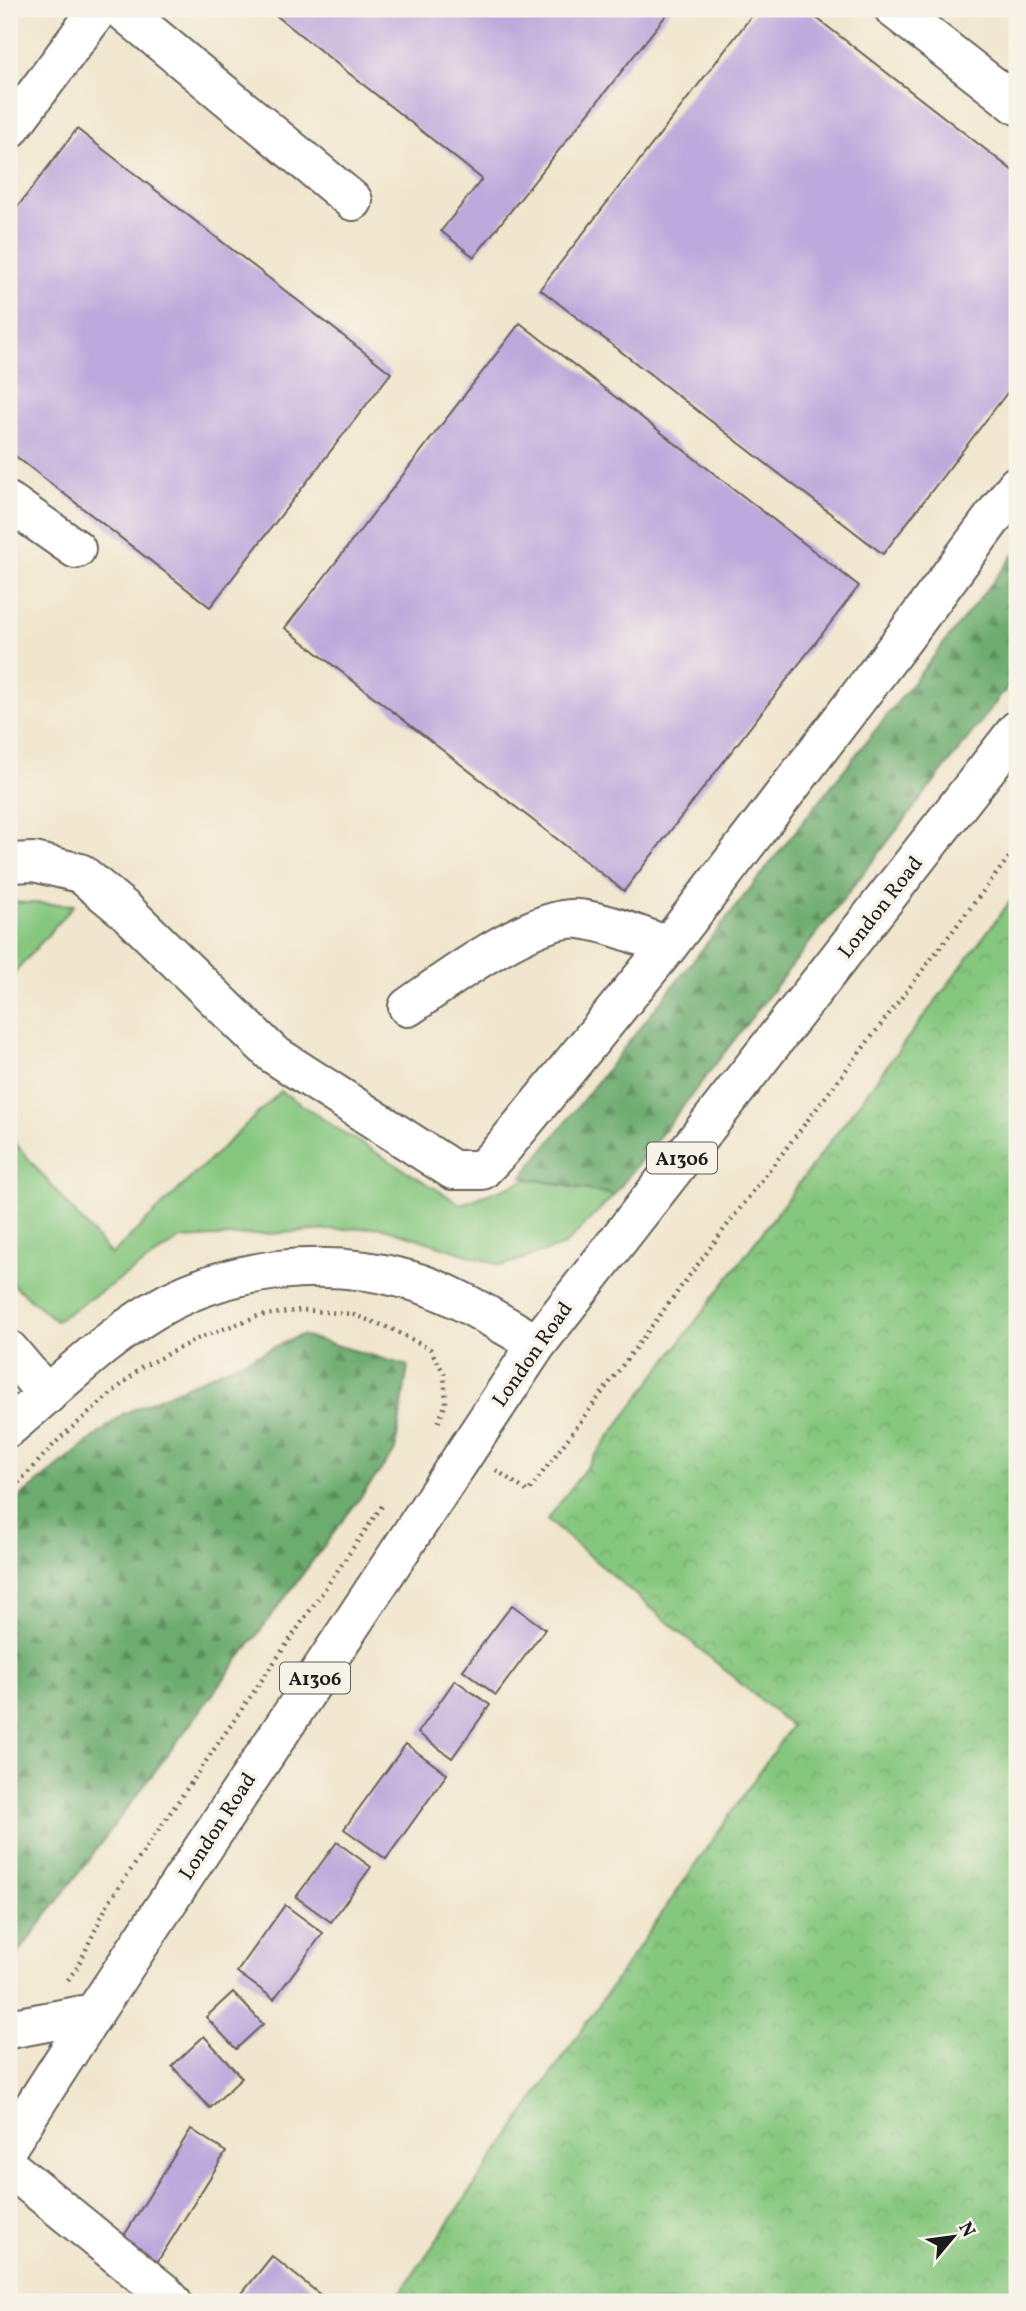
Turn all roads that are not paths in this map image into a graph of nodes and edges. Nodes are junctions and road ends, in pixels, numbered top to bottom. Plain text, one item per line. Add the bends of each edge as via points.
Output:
1 (99, 9) edge
2 (121, 9) edge
3 (894, 9) edge
4 (1017, 105) edge
5 (9, 130) edge
6 (353, 201) dead end
7 (1017, 485) edge
8 (9, 502) edge
9 (76, 549) dead end
10 (1017, 730) edge
11 (9, 863) edge
12 (668, 946) junction
13 (408, 1007) dead end
14 (537, 1344) junction
15 (9, 1350) edge
16 (47, 1395) junction
17 (9, 1427) edge
18 (94, 2013) junction
19 (9, 2029) edge
20 (9, 2145) edge
21 (9, 2167) edge
22 (172, 2302) edge

1 - 5 street
2 - 6 street
3 - 4 street
7 - 12 street
8 - 9 street
10 - 14 street, London Road / A1306
11 - 12 street via 34,862 80,873 126,911 273,1054 453,1170 482,1170 502,1150
12 - 13 street via 578,919 548,923
14 - 16 street via 453,1297 409,1280 340,1268 276,1269 215,1284 153,1311
14 - 18 street, London Road / A1306
15 - 16 street
16 - 17 street
18 - 19 street
18 - 20 street, A1306
21 - 22 street

